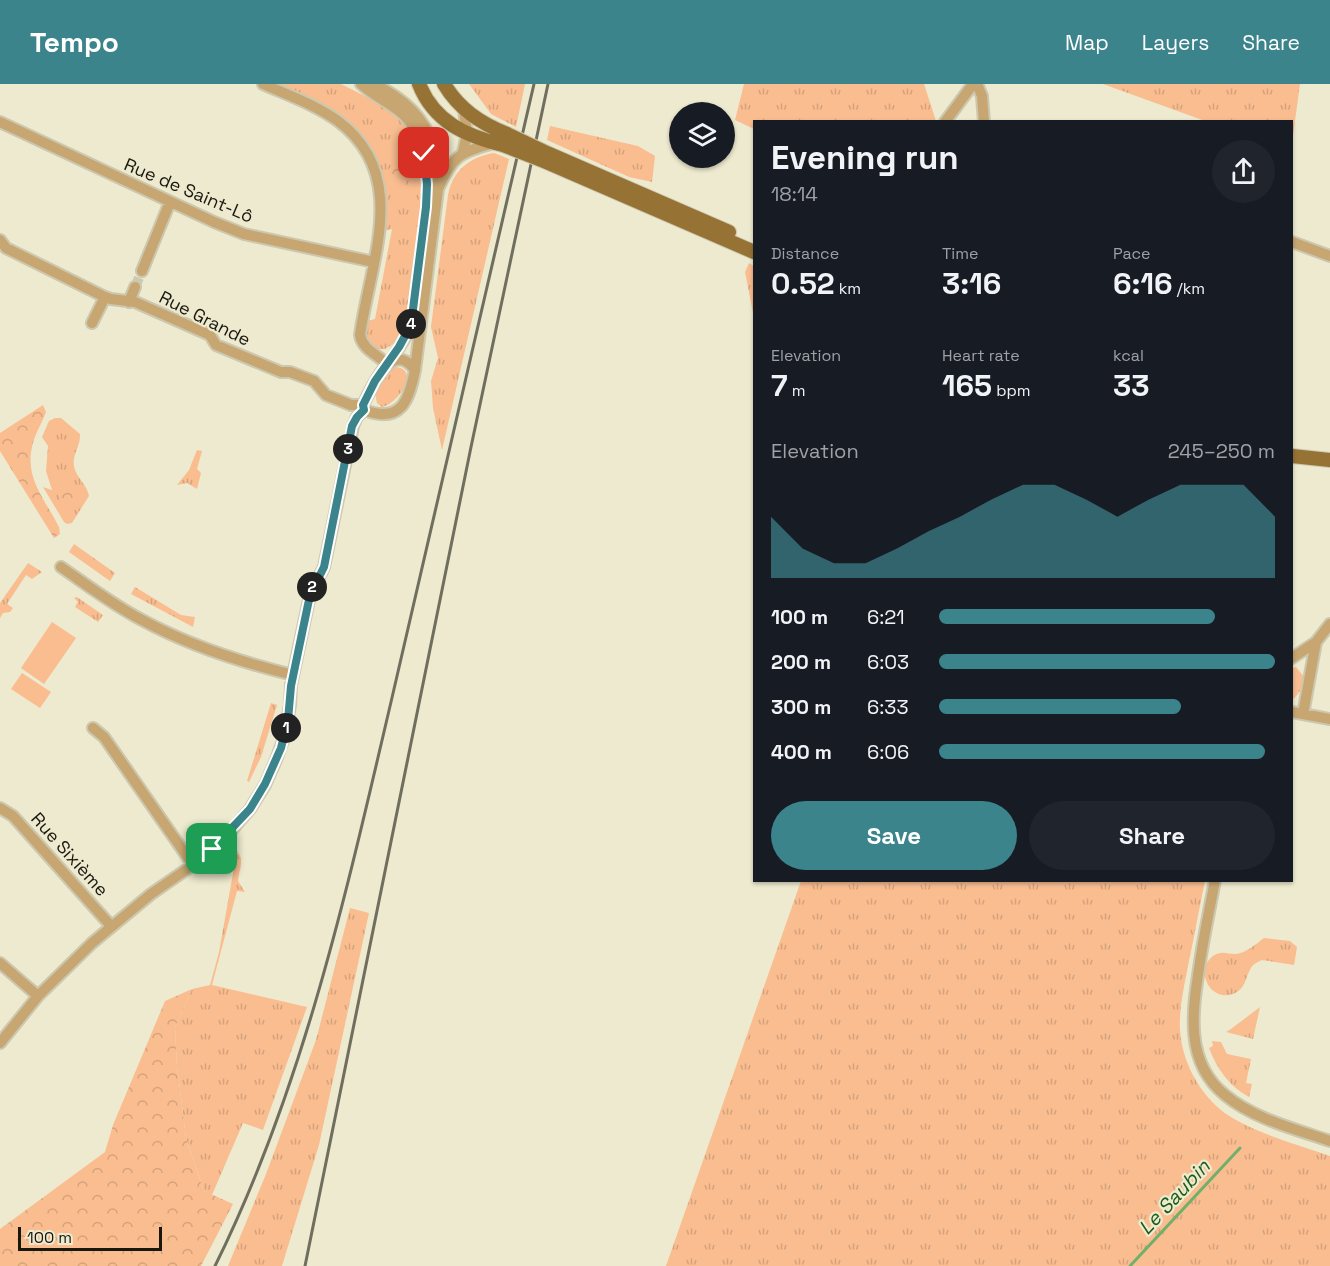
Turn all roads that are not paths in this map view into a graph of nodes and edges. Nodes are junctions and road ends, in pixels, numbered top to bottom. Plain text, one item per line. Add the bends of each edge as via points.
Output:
1 (263, 84) edge
2 (361, 84) edge
3 (374, 84) edge
4 (418, 84) edge
5 (444, 84) edge
6 (975, 84) edge
7 (397, 90) edge
8 (398, 109) junction
9 (464, 110) junction
10 (947, 120) edge
11 (984, 120) edge
12 (0, 122) edge
13 (467, 134) junction
14 (501, 141) junction
15 (435, 154) junction
16 (459, 156) junction
17 (438, 189) junction
18 (170, 202) junction
19 (700, 224) junction
20 (0, 240) edge
21 (1293, 242) edge
22 (753, 244) edge
23 (753, 251) edge
24 (1330, 256) edge
25 (374, 262) junction
26 (142, 271) tunnel mouth
27 (135, 287) tunnel mouth
28 (105, 297) junction
29 (129, 302) junction
30 (92, 323) dead end
31 (388, 364) junction
32 (415, 370) junction
33 (364, 407) junction
34 (1293, 456) edge
35 (1330, 460) edge
36 (1293, 463) edge
37 (1330, 466) edge
38 (61, 567) dead end
39 (1330, 624) edge
40 (1316, 642) junction
41 (1293, 657) edge
42 (293, 675) junction
43 (1293, 712) edge
44 (1303, 714) junction
45 (1330, 719) edge
46 (93, 728) dead end
47 (0, 808) edge
48 (192, 865) junction
49 (1215, 882) edge
50 (111, 926) junction
51 (0, 963) edge
52 (38, 996) junction
53 (0, 1043) edge
54 (1330, 1141) edge

1 - 25 street via 336,120 366,152 377,175 382,206
2 - 8 street
3 - 7 street
4 - 13 main road via 437,114
5 - 9 main road
6 - 10 street
6 - 11 street via 982,96
7 - 8 street
7 - 15 street via 421,120
8 - 31 street via 414,128 422,146 427,195 411,325
9 - 13 street
9 - 14 main road
12 - 18 street, Rue de Saint-Lô
13 - 14 main road
13 - 16 street
14 - 16 street
14 - 19 main road, bridge
15 - 16 street via 444,159
15 - 17 street
16 - 17 street
17 - 32 street, Rue Grande
18 - 25 street, Rue de Saint-Lô via 244,234
18 - 26 street
19 - 22 main road
19 - 23 main road
20 - 28 street, Rue Grande via 6,248
21 - 24 street
25 - 31 street via 360,340
27 - 29 street
28 - 29 street, Rue Grande
28 - 30 street
29 - 33 street, Rue Grande via 210,335 216,345 314,381 326,395
31 - 32 street via 400,359
31 - 33 street via 375,381
32 - 33 street, Rue Grande via 409,397 396,410 378,415
33 - 42 street via 352,426 324,567 310,595
34 - 35 main road
36 - 37 main road
38 - 42 street via 116,605 177,638
39 - 40 street
40 - 41 street
40 - 44 street
42 - 48 street via 285,735 265,784 243,818
43 - 44 street
44 - 45 street
46 - 48 street via 104,737
47 - 50 street, Rue Sixième via 14,816
48 - 50 street
49 - 54 street via 1193,1008 1194,1040 1202,1065 1218,1089 1242,1107
50 - 52 street
51 - 52 street
52 - 53 street

